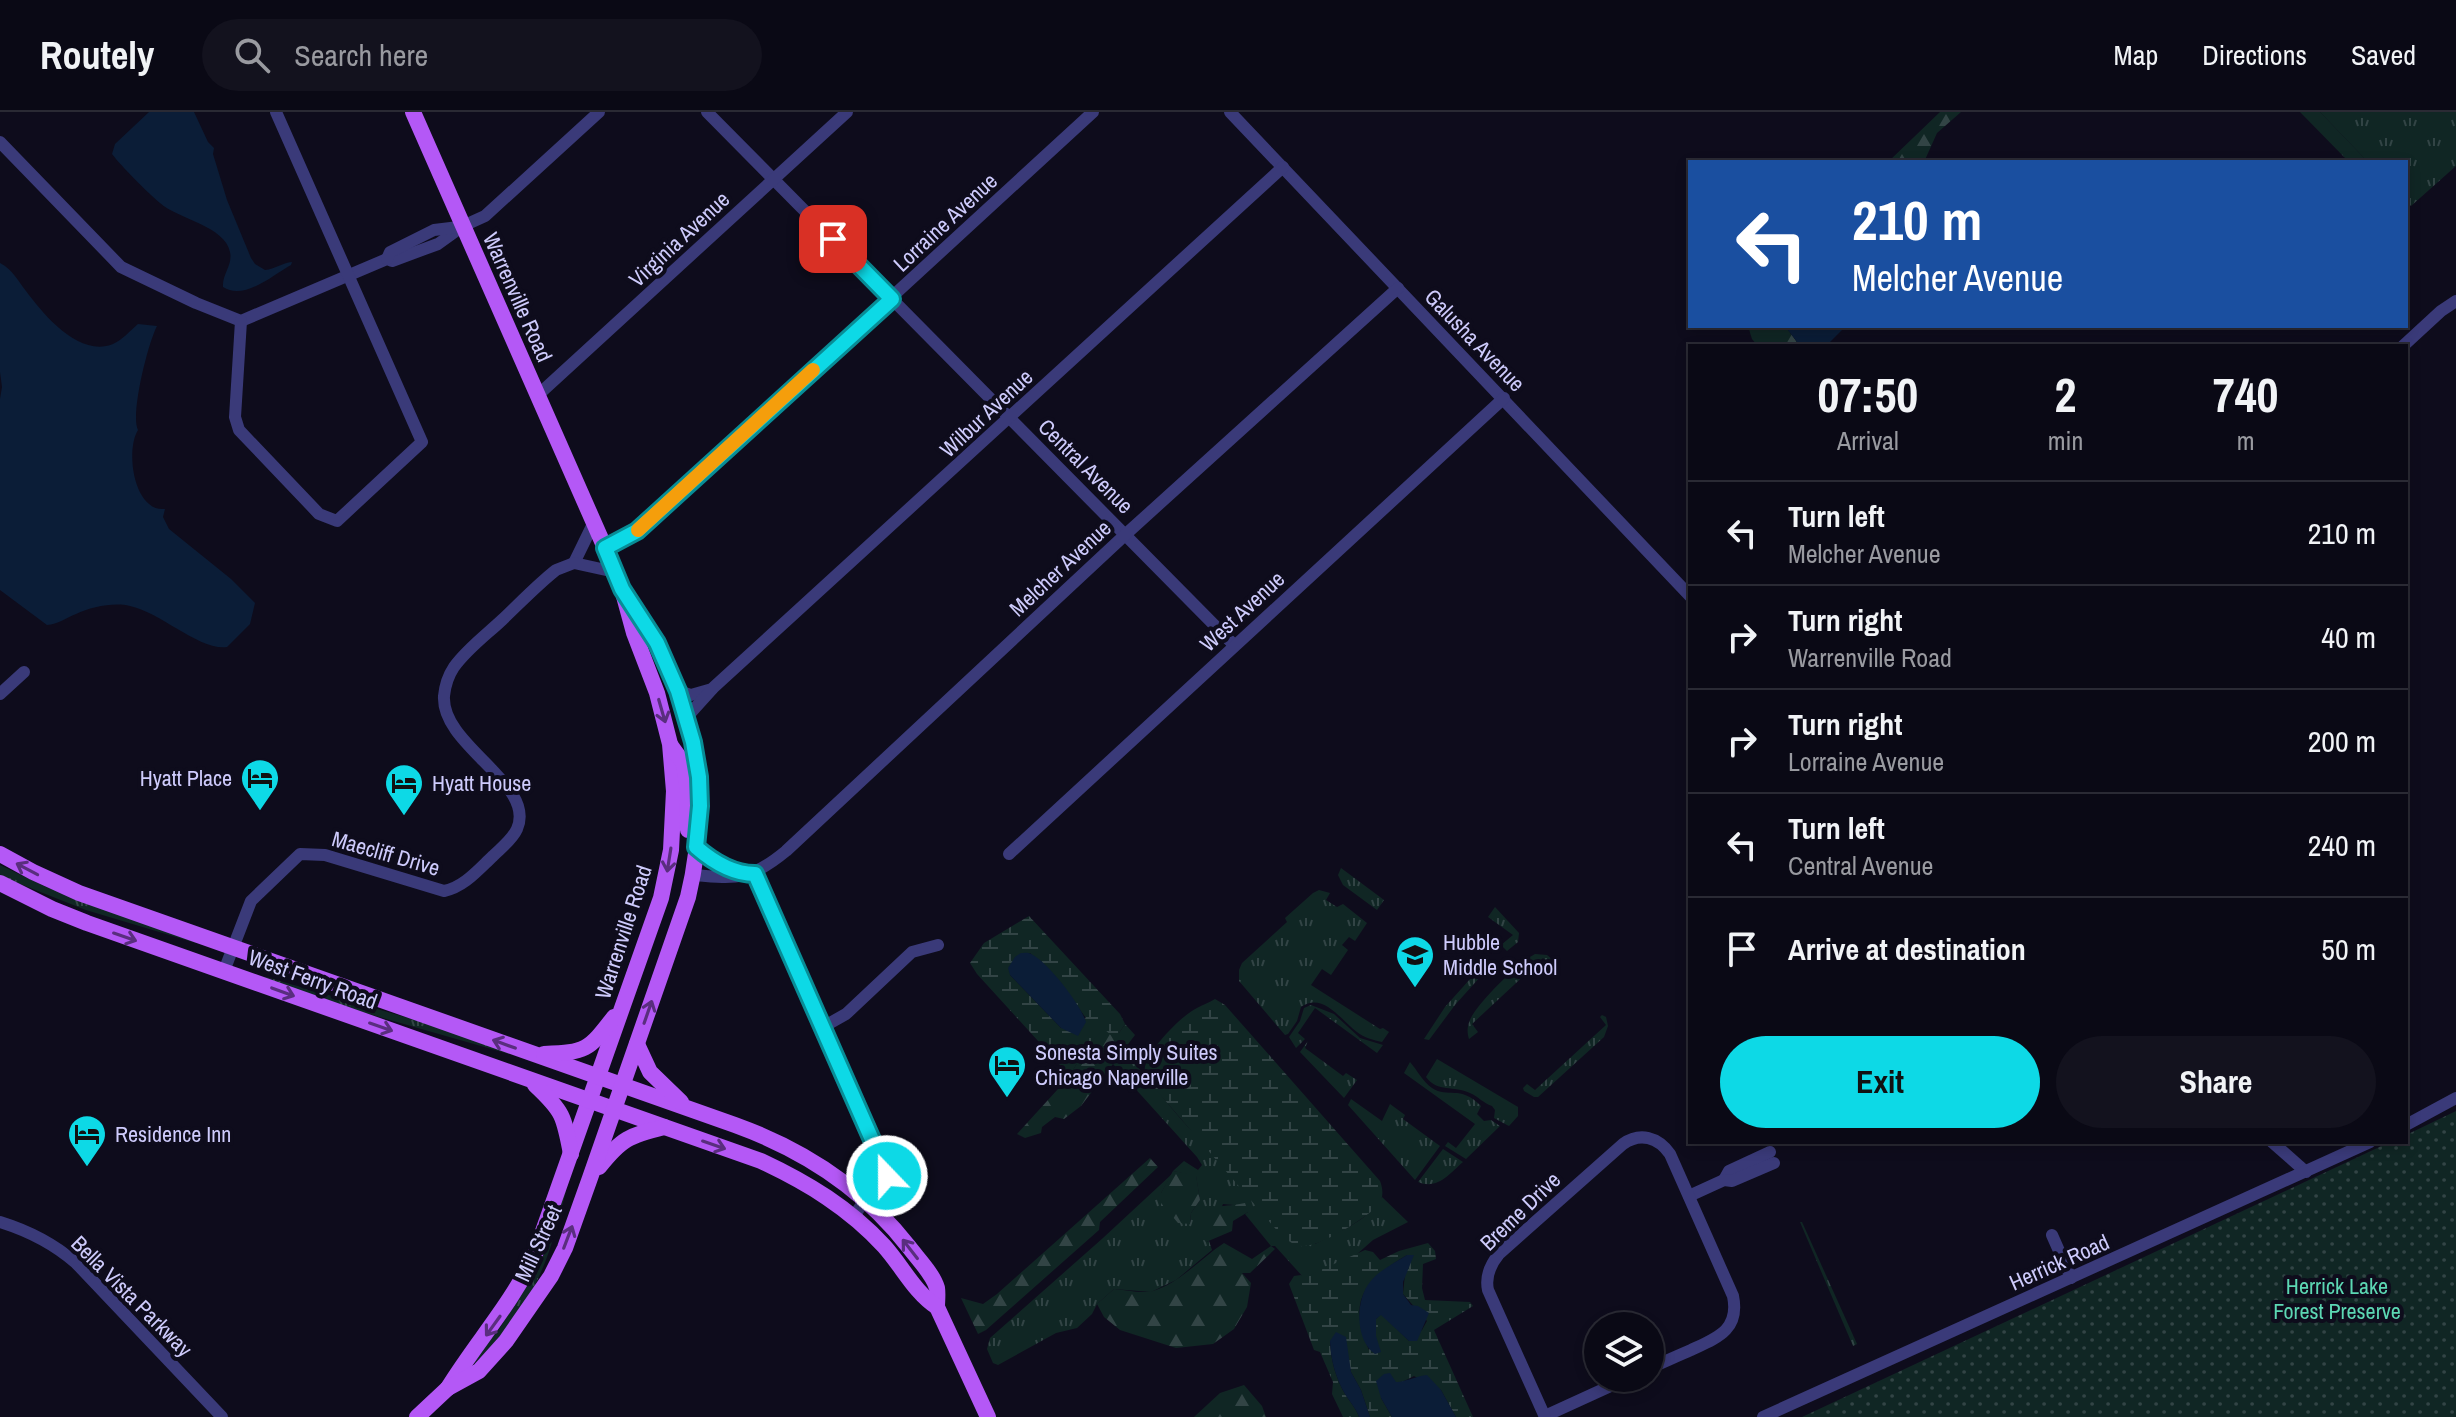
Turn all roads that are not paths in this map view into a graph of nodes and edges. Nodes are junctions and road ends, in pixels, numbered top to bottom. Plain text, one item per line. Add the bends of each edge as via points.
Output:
1 (276, 112) edge
2 (413, 112) edge
3 (599, 112) edge
4 (707, 112) edge
5 (847, 112) edge
6 (1093, 112) edge
7 (1230, 112) edge
8 (0, 142) edge
9 (1283, 167) junction
10 (774, 180) junction
11 (463, 226) junction
12 (349, 275) junction
13 (1398, 288) junction
14 (892, 299) junction
15 (2456, 301) edge
16 (241, 321) junction
17 (2405, 344) edge
18 (538, 395) junction
19 (1504, 398) junction
20 (1010, 418) junction
21 (594, 522) junction
22 (1126, 534) junction
23 (605, 548) junction
24 (574, 563) junction
25 (615, 572) junction
26 (622, 589) junction
27 (1688, 594) edge
28 (1234, 645) junction
29 (24, 672) dead end
30 (714, 687) junction
31 (678, 691) junction
32 (0, 694) edge
33 (686, 718) junction
34 (670, 744) junction
35 (696, 847) junction
36 (0, 854) edge
37 (1009, 854) dead end
38 (751, 874) junction
39 (694, 875) junction
40 (0, 883) edge
41 (938, 945) dead end
42 (232, 947) junction
43 (224, 971) junction
44 (624, 1003) junction
45 (823, 1027) junction
46 (637, 1044) junction
47 (533, 1054) junction
48 (599, 1077) junction
49 (528, 1079) junction
50 (622, 1086) junction
51 (2456, 1098) edge
52 (590, 1101) junction
53 (614, 1109) junction
54 (688, 1109) junction
55 (2408, 1124) edge
56 (664, 1127) junction
57 (2274, 1144) edge
58 (2366, 1144) edge
59 (571, 1154) junction
60 (1772, 1157) dead end
61 (2306, 1172) junction
62 (590, 1178) junction
63 (1689, 1196) junction
64 (865, 1200) junction
65 (854, 1217) junction
66 (0, 1222) edge
67 (2052, 1235) dead end
68 (2071, 1278) junction
69 (937, 1307) junction
70 (1664, 1362) edge
71 (448, 1388) junction
72 (1597, 1392) edge
73 (1545, 1416) edge
74 (222, 1417) edge
75 (417, 1417) edge
76 (988, 1417) edge
77 (1763, 1417) edge

1 - 12 street
2 - 11 main road, Warrenville Road
3 - 11 street via 485,216
4 - 10 street, Central Avenue
5 - 10 street, Virginia Avenue
6 - 14 street, Lorraine Avenue
7 - 9 street, Galusha Avenue
8 - 16 street via 121,267
9 - 13 street, Galusha Avenue
9 - 20 street, Wilbur Avenue
10 - 14 street, Central Avenue
10 - 18 street, Virginia Avenue
11 - 12 street via 434,230
11 - 18 main road, Warrenville Road
12 - 16 street
12 - 16 street via 422,442 337,521 319,514 239,430 235,417
13 - 19 street, Galusha Avenue
13 - 22 street, Melcher Avenue
14 - 20 street, Central Avenue
14 - 23 street, Lorraine Avenue via 637,531
15 - 17 street
18 - 21 main road, Warrenville Road
19 - 27 street, Galusha Avenue
19 - 28 street, West Avenue
20 - 22 street, Central Avenue
20 - 30 street, Wilbur Avenue
21 - 23 main road, Warrenville Road
21 - 24 street
22 - 28 street, Central Avenue
22 - 38 street, Melcher Avenue via 786,851
23 - 25 main road, Warrenville Road
24 - 25 street
24 - 42 street, Maecliff Drive via 551,575 467,652 445,687 445,708 453,727 514,796 520,821 513,837 465,881 444,891 325,855 300,854 251,901
25 - 26 main road, Warrenville Road
26 - 31 main road, Warrenville Road via 653,634
26 -> 34 main road, Warrenville Road
28 - 37 street, West Avenue
29 - 32 street
30 - 31 street via 691,695
30 - 33 street, Wilbur Avenue
31 - 33 main road, Warrenville Road
33 - 35 main road, Warrenville Road via 699,777
34 - 39 main road via 684,764 686,856
34 -> 44 main road, Warrenville Road via 674,821 666,877
35 - 38 street via 718,864
35 - 39 main road, Warrenville Road
42 -> 36 main road, West Ferry Road via 79,893
38 - 39 street
38 - 45 street
46 -> 39 main road, Warrenville Road
40 -> 43 main road, West Ferry Road via 87,923
41 - 45 street via 912,952 846,1014
42 - 43 street, Maecliff Drive
47 -> 42 main road, West Ferry Road
43 -> 49 main road, West Ferry Road
44 - 47 main road via 592,1045 572,1053
44 - 48 main road, Warrenville Road
45 - 64 street via 885,1162 887,1176 877,1194
46 - 50 main road, Warrenville Road
46 - 54 main road via 656,1081
47 - 48 main road, West Ferry Road
48 - 50 main road
48 - 52 main road, Mill Street
49 - 52 main road, West Ferry Road
49 - 59 main road via 558,1107
50 - 53 main road, Mill Street
50 - 54 main road
51 - 55 street
52 - 53 main road, West Ferry Road
52 - 59 main road, Mill Street
53 - 56 main road
53 - 62 main road, Mill Street
54 - 64 main road via 814,1161
56 - 62 main road via 620,1143
56 -> 65 main road via 782,1171
57 - 61 street
58 - 61 street, Herrick Road
59 -> 71 main road, Mill Street via 525,1275
60 - 63 street via 1732,1181
61 - 68 street, Herrick Road
71 -> 62 main road, Mill Street via 479,1371 540,1293 565,1248
63 - 70 street, Breme Drive via 1733,1296 1735,1312 1717,1338
63 - 73 street, Breme Drive via 1665,1147 1650,1138 1630,1139 1494,1260 1488,1290
64 - 65 street
69 -> 64 main road via 937,1288 924,1267
65 - 69 main road via 893,1256 923,1298
66 - 74 street, Bella Vista Parkway via 49,1242 76,1263
67 - 68 street
68 - 77 street, Herrick Road
69 - 76 main road
71 - 75 main road, Mill Street
72 - 73 street, Breme Drive

